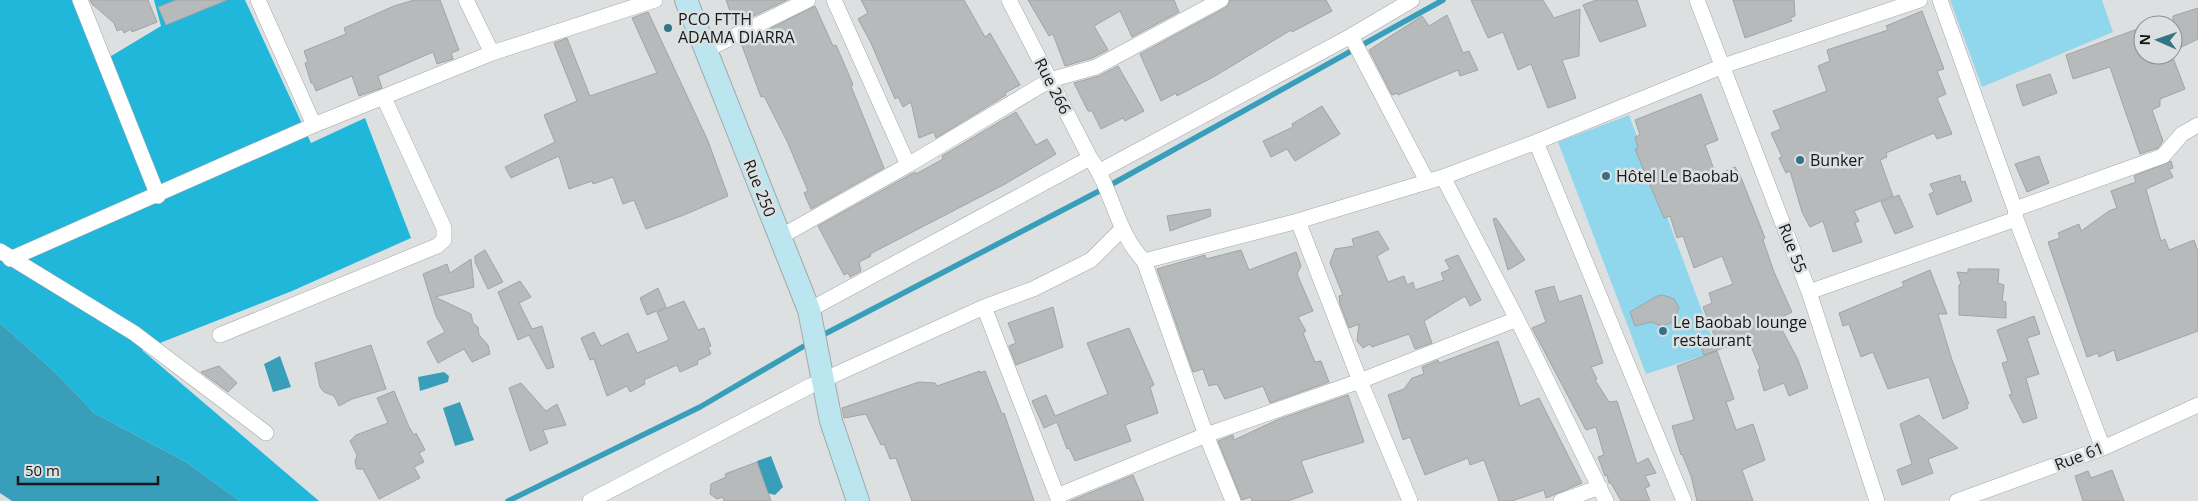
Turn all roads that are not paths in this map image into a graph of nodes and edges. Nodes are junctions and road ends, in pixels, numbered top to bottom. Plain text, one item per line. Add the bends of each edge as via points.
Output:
1 (80, 0) edge
2 (258, 0) edge
3 (466, 0) edge
4 (656, 0) edge
5 (686, 0) edge
6 (808, 0) edge
7 (834, 0) edge
8 (1009, 0) edge
9 (1222, 0) edge
10 (1412, 0) edge
11 (1697, 0) edge
12 (1920, 0) edge
13 (1940, 0) edge
14 (1351, 36) junction
15 (706, 50) junction
16 (492, 53) junction
17 (1723, 66) junction
18 (1050, 80) junction
19 (384, 98) junction
20 (314, 125) junction
21 (2198, 125) edge
22 (1536, 142) junction
23 (1090, 158) junction
24 (908, 165) junction
25 (1100, 171) junction
26 (1443, 177) junction
27 (1427, 181) junction
28 (158, 196) junction
29 (2016, 214) junction
30 (1298, 221) junction
31 (1122, 229) junction
32 (780, 237) junction
33 (5, 255) edge
34 (1144, 261) junction
35 (1809, 292) junction
36 (984, 307) junction
37 (809, 310) junction
38 (1517, 319) junction
39 (220, 335) dead end
40 (822, 380) junction
41 (1360, 381) junction
42 (2198, 406) edge
43 (266, 433) dead end
44 (1206, 435) junction
45 (2103, 448) junction
46 (1603, 494) edge
47 (1058, 498) edge
48 (590, 501) edge
49 (858, 501) edge
50 (1233, 501) edge
51 (1410, 501) edge
52 (1560, 501) edge
53 (1684, 501) edge
54 (1877, 501) edge
55 (1957, 501) edge

1 - 28 street
2 - 20 street
3 - 16 street
4 - 16 street
5 - 15 street, Rue 250
6 - 15 street
7 - 24 street
8 - 18 street, Rue 266
9 - 18 street via 1096,66
10 - 14 street
11 - 17 street, Rue 55
12 - 17 street
13 - 29 street
14 - 25 street
14 - 27 street
15 - 32 street, Rue 250
16 - 19 street
17 - 22 street
17 - 35 street, Rue 55
18 - 23 street, Rue 266
18 - 24 street
19 - 20 street
19 - 39 street via 444,228 444,240 437,246
20 - 28 street
21 - 29 street via 2182,134 2164,156
22 - 26 street
22 - 53 street
23 - 25 street, Rue 266
23 - 37 street
24 - 32 street
25 - 31 street, Rue 266
26 - 27 street
26 - 38 street
27 - 30 street
28 - 33 street
29 - 35 street
29 - 45 street
30 - 34 street
30 - 41 street
31 - 34 street, Rue 266
31 - 36 street via 1091,260 1033,289
32 - 37 street, Rue 250
33 - 43 street via 134,332
34 - 44 street, Rue 266
35 - 54 street, Rue 55
36 - 40 street
36 - 47 street
37 - 40 street, Rue 250
38 - 41 street
38 - 46 street
40 - 48 street
40 - 49 street, Rue 250 via 831,421
41 - 44 street
41 - 51 street
42 - 45 street, Rue 61
44 - 47 street
44 - 50 street, Rue 266
45 - 55 street, Rue 61
46 - 52 street

